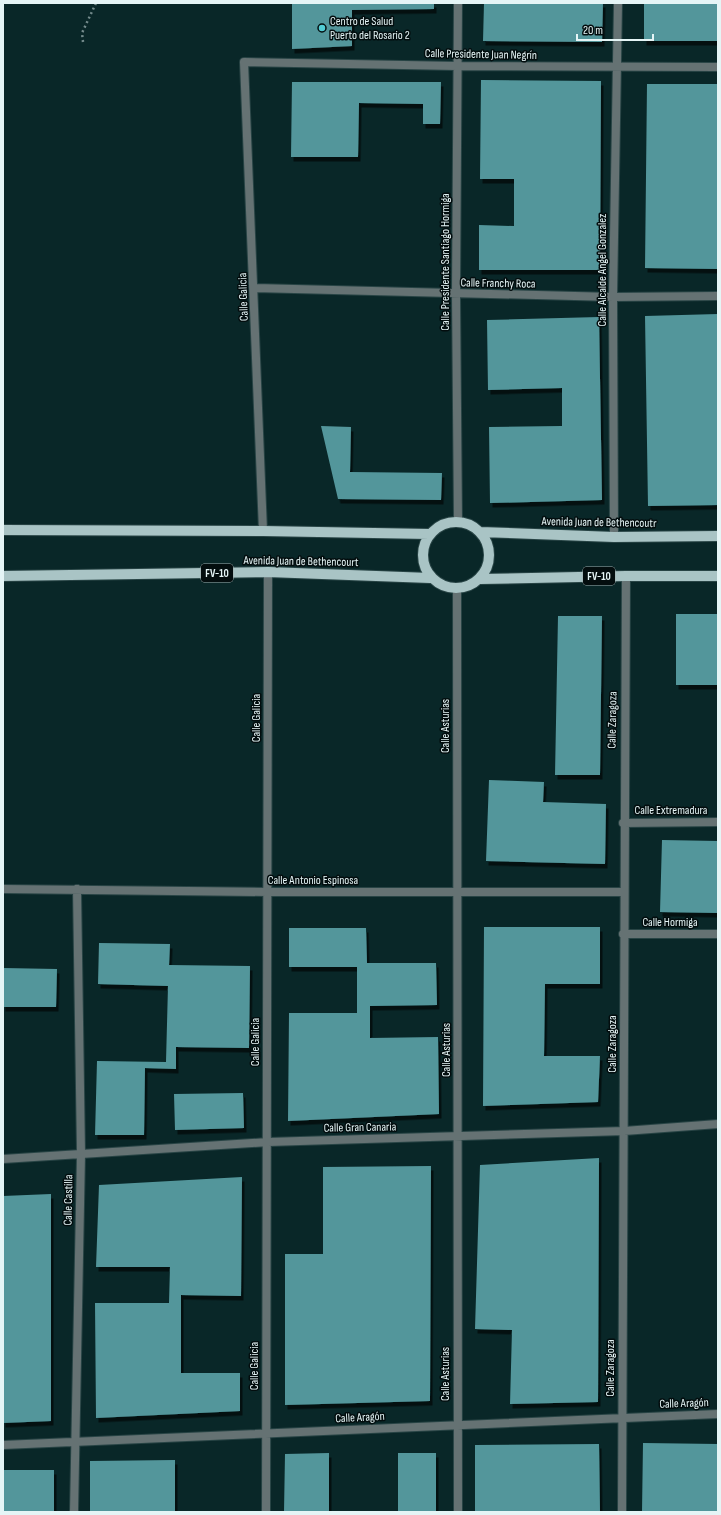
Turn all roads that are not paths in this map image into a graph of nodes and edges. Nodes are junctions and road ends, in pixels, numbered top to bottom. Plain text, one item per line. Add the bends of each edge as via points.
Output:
1 (458, 3) edge
2 (618, 3) edge
3 (244, 62) joint
4 (457, 66) junction
5 (616, 66) junction
6 (718, 67) edge
7 (255, 288) junction
8 (456, 294) junction
9 (718, 296) edge
10 (613, 297) junction
11 (458, 522) junction
12 (3, 530) edge
13 (264, 530) junction
14 (480, 532) junction
15 (429, 534) junction
16 (718, 536) edge
17 (614, 537) junction
18 (268, 572) junction
19 (3, 576) edge
20 (626, 576) junction
21 (718, 576) edge
22 (430, 578) junction
23 (480, 579) junction
24 (457, 589) junction
25 (718, 822) edge
26 (623, 823) junction
27 (3, 888) edge
28 (77, 889) junction
29 (267, 892) junction
30 (457, 892) junction
31 (623, 892) junction
32 (623, 934) junction
33 (718, 934) edge
34 (718, 1124) edge
35 (624, 1131) junction
36 (458, 1137) junction
37 (268, 1142) junction
38 (81, 1154) junction
39 (3, 1159) edge
40 (718, 1414) edge
41 (622, 1418) junction
42 (457, 1425) junction
43 (266, 1433) junction
44 (75, 1442) junction
45 (3, 1445) edge
46 (74, 1512) edge
47 (266, 1512) edge
48 (458, 1512) edge
49 (622, 1512) edge

1 - 4 street, Calle Presidente Santiago Hormiga
2 - 5 street, Calle Alcalde Angel Gonzalez
3 - 4 street, Calle Presidente Juan Negrín
3 - 7 street, Calle Galicia
4 - 5 street, Calle Presidente Juan Negrín
4 - 8 street, Calle Presidente Santiago Hormiga
5 - 6 street, Calle Presidente Juan Negrín
5 - 10 street, Calle Alcalde Angel Gonzalez
7 - 8 street, Calle Franchy Roca
7 - 13 street, Calle Galicia
8 - 10 street, Calle Franchy Roca
8 - 11 street, Calle Presidente Santiago Hormiga
9 - 10 street, Calle Franchy Roca
10 - 17 street, Calle Alcalde Angel Gonzalez
11 - 14 main road via 471,525
11 - 15 main road via 442,524
12 - 13 main road
13 - 15 main road
14 - 17 main road, Avenida Juan de Bethencoutr
14 - 23 main road via 488,547 488,564
15 - 22 main road via 423,548 423,564
16 - 17 main road, Avenida Juan de Bethencoutr
18 - 19 main road, Avenida Juan de Bethencourt / FV-10
18 - 22 main road, Avenida Juan de Bethencourt / FV-10
18 - 29 street, Calle Galicia
20 - 21 main road, FV-10
20 - 23 main road, FV-10
20 - 26 street, Calle Zaragoza
22 - 24 main road, FV-10 via 442,586
23 - 24 main road, FV-10 via 469,586
24 - 30 street, Calle Asturias
25 - 26 street, Calle Extremadura
26 - 31 street, Calle Zaragoza
27 - 28 street, Calle Antonio Espinosa
28 - 29 street, Calle Antonio Espinosa
28 - 38 street, Calle Castilla
29 - 30 street, Calle Antonio Espinosa
29 - 37 street, Calle Galicia
30 - 31 street, Calle Antonio Espinosa
30 - 36 street, Calle Asturias
31 - 32 street, Calle Zaragoza
32 - 33 street, Calle Hormiga
32 - 35 street, Calle Zaragoza
34 - 35 street, Calle Gran Canaria
35 - 36 street, Calle Gran Canaria
35 - 41 street, Calle Zaragoza
36 - 37 street, Calle Gran Canaria
36 - 42 street, Calle Asturias
37 - 38 street, Calle Gran Canaria
37 - 43 street, Calle Galicia
38 - 39 street, Calle Gran Canaria
38 - 44 street, Calle Castilla
40 - 41 street, Calle Aragón
41 - 42 street, Calle Aragón
41 - 49 street, Calle Zaragoza
42 - 43 street, Calle Aragón
42 - 48 street, Calle Asturias
43 - 44 street, Calle Aragón
43 - 47 street, Calle Galicia
44 - 45 street, Calle Aragón
44 - 46 street, Calle Castilla

